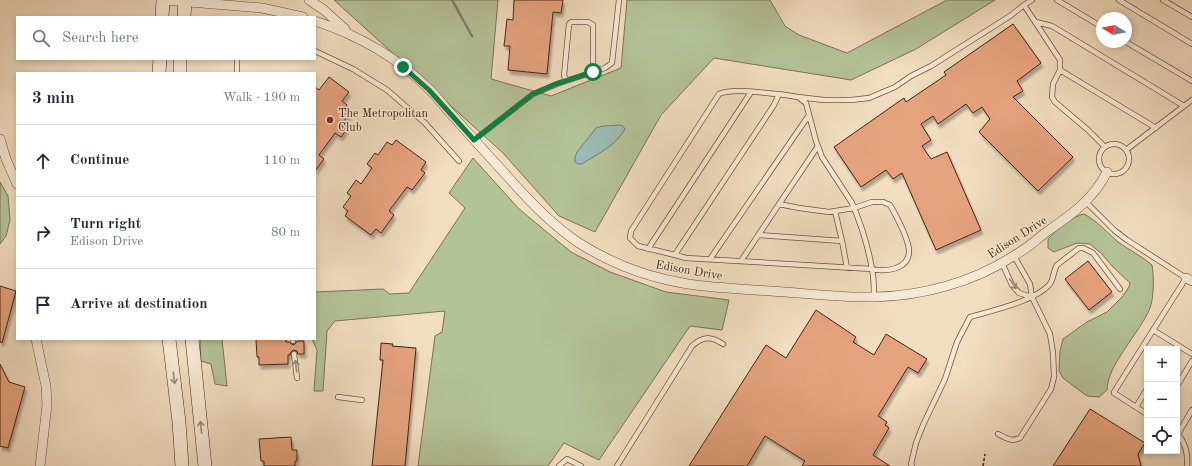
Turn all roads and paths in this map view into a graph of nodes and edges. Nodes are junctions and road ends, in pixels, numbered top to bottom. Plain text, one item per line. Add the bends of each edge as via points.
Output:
1 (164, 0) edge
2 (185, 0) edge
3 (309, 0) edge
4 (619, 0) edge
5 (1032, 0) edge
6 (1056, 0) edge
7 (1118, 0) edge
8 (1163, 0) edge
9 (1024, 5) junction
10 (162, 16) edge
11 (184, 16) edge
12 (298, 16) edge
13 (1192, 17) edge
14 (316, 21) edge
15 (1036, 22) junction
16 (1096, 23) edge
17 (352, 35) junction
18 (1192, 44) edge
19 (1132, 46) edge
20 (316, 51) edge
21 (160, 60) edge
22 (180, 60) edge
23 (237, 60) edge
24 (1060, 70) junction
25 (159, 72) edge
26 (180, 72) edge
27 (236, 72) edge
28 (593, 72) junction
29 (567, 80) junction
30 (1192, 81) edge
31 (751, 92) junction
32 (779, 94) junction
33 (798, 97) junction
34 (1192, 100) edge
35 (1184, 106) junction
36 (809, 115) junction
37 (1156, 128) junction
38 (0, 139) edge
39 (474, 140) junction
40 (818, 146) junction
41 (1104, 148) junction
42 (1126, 150) junction
43 (3, 159) edge
44 (459, 161) dead end
45 (1107, 172) junction
46 (16, 182) edge
47 (1086, 202) junction
48 (779, 204) junction
49 (854, 208) junction
50 (835, 211) junction
51 (759, 234) junction
52 (842, 241) junction
53 (648, 249) junction
54 (675, 256) junction
55 (1014, 256) junction
56 (710, 259) junction
57 (741, 261) junction
58 (1001, 263) junction
59 (847, 268) junction
60 (872, 269) junction
61 (1189, 280) edge
62 (1120, 289) dead end
63 (874, 297) junction
64 (1032, 297) junction
65 (1154, 330) junction
66 (36, 340) edge
67 (169, 340) edge
68 (192, 340) edge
69 (1174, 343) junction
70 (723, 344) dead end
71 (1172, 346) edge
72 (294, 354) dead end
73 (1192, 354) edge
74 (1192, 361) edge
75 (297, 378) dead end
76 (1179, 382) edge
77 (1144, 394) edge
78 (338, 396) dead end
79 (362, 400) dead end
80 (1136, 407) junction
81 (1192, 410) edge
82 (1144, 412) edge
83 (1180, 429) edge
84 (998, 434) dead end
85 (1180, 437) edge
86 (985, 454) dead end
87 (40, 466) edge
88 (182, 466) edge
89 (205, 466) edge
90 (559, 466) edge
91 (581, 466) edge
92 (617, 466) edge
93 (912, 466) edge
94 (983, 466) edge
95 (1187, 466) edge

1 - 2 street
1 - 10 main road
2 - 11 main road
2 - 12 street via 262,8
3 - 17 street, Edison Drive
4 - 28 lane via 612,63
5 - 9 lane
6 - 16 lane
7 - 18 lane
8 - 13 lane
9 - 15 lane
9 - 33 lane via 931,66 895,87 869,98 824,100
14 - 17 street, Edison Drive
15 - 24 lane via 1060,60
15 - 35 lane via 1052,26
17 - 39 street, Edison Drive via 408,71 429,90
19 - 30 lane
20 - 44 lane via 353,69 386,90 425,123
21 - 25 main road
22 - 26 main road
23 - 27 lane
24 - 37 lane
24 - 41 lane via 1053,84 1052,97
28 - 29 lane
28 - 29 lane via 593,25 588,22 571,22 564,76
29 - 39 lane via 533,94
31 - 32 lane
31 - 53 lane
31 - 53 lane via 719,94 631,231 630,238 638,246
32 - 33 lane
32 - 54 lane
33 - 36 lane via 806,103
34 - 35 lane
35 - 37 lane
36 - 40 lane
36 - 56 lane
37 - 42 lane
38 - 43 street
39 - 63 street, Edison Drive via 528,200 556,226 579,243 631,269 659,278 717,288
40 - 48 lane
40 - 49 lane via 822,157
41 - 42 lane via 1116,144
41 - 45 lane via 1099,157 1101,166
42 - 45 lane via 1129,157 1126,167 1118,173
43 - 46 street
45 - 47 street, Edison Drive via 1100,186
47 - 55 street, Edison Drive
47 - 61 lane via 1127,240
48 - 50 lane
48 - 51 lane
49 - 50 lane
49 - 60 lane via 861,224
49 - 60 lane via 872,202 890,204 907,243 909,252 906,262 888,271
50 - 52 lane
51 - 52 lane
51 - 57 lane
52 - 59 lane
53 - 54 lane
54 - 56 lane
55 - 58 street, Edison Drive
55 - 64 lane via 1030,284
56 - 57 lane
57 - 59 lane
58 - 63 street, Edison Drive via 983,273 946,286 904,295
58 -> 64 lane via 1012,285 1019,292
59 - 60 lane
60 - 63 lane
61 - 65 lane
62 - 64 lane via 1093,253 1079,248 1057,265 1050,284
64 - 84 lane via 1053,344 1053,383 1020,438 1009,440
64 - 93 lane via 970,317 923,425 916,443
65 - 69 lane
65 - 80 lane via 1114,392
66 - 87 street via 46,386 47,405
67 -> 88 main road
89 -> 68 main road
69 - 71 lane
69 - 73 lane
70 - 92 lane via 709,338 699,340 692,346
75 -> 72 lane
74 - 76 lane
77 - 80 lane
78 - 79 lane
80 - 82 lane
81 - 83 lane
85 - 95 lane via 1186,451
86 - 94 path
90 - 91 lane via 567,459

